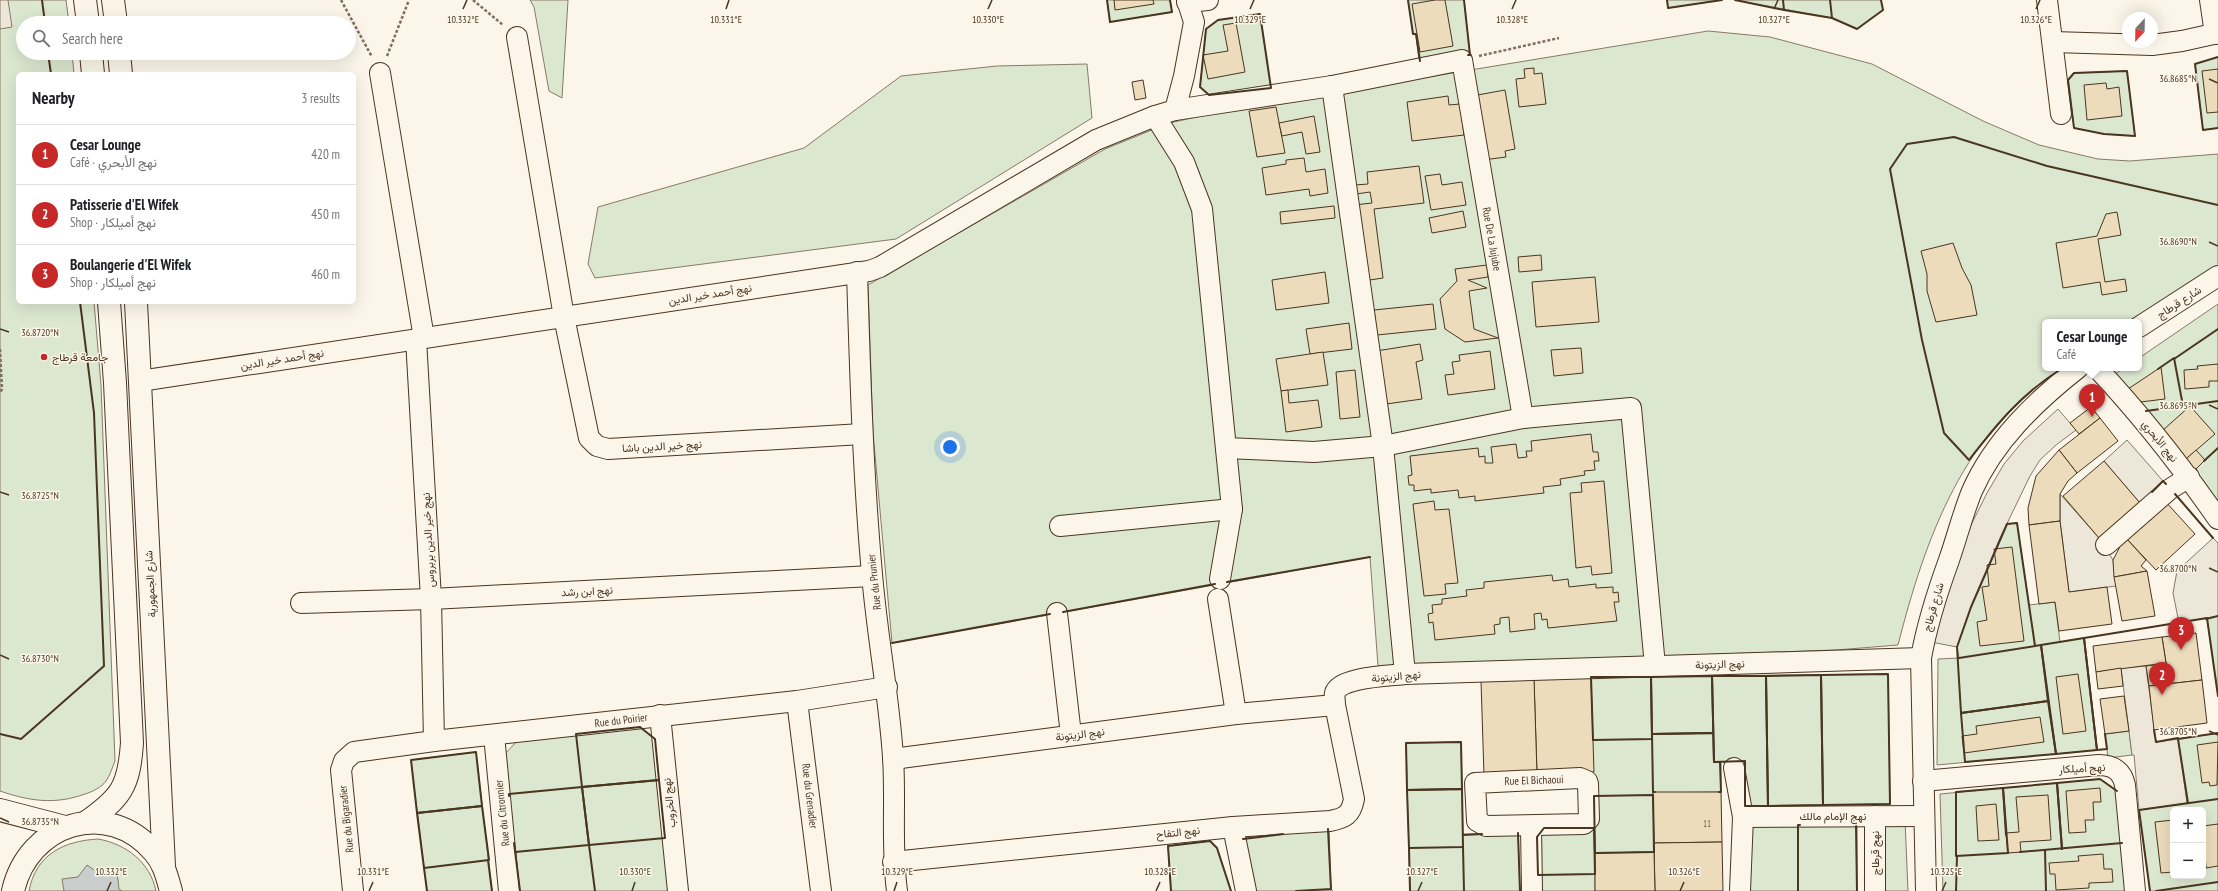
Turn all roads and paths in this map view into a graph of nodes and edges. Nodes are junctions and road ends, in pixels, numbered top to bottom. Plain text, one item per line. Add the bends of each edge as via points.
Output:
1 (85, 0) edge
2 (114, 0) edge
3 (341, 0) edge
4 (408, 0) edge
5 (473, 0) edge
6 (1208, 0) edge
7 (2047, 0) edge
8 (2210, 0) edge
9 (1187, 1) edge
10 (87, 16) edge
11 (115, 16) edge
12 (350, 16) edge
13 (356, 28) edge
14 (2216, 33) edge
15 (517, 37) joint
16 (1559, 38) dead end
17 (2054, 42) junction
18 (92, 60) edge
19 (120, 60) edge
20 (1462, 60) junction
21 (93, 72) edge
22 (121, 72) edge
23 (380, 73) junction
24 (1332, 86) junction
25 (1175, 110) junction
26 (2061, 114) dead end
27 (1155, 116) junction
28 (857, 272) junction
29 (2218, 276) edge
30 (109, 304) edge
31 (136, 304) edge
32 (564, 316) junction
33 (2142, 325) edge
34 (420, 338) junction
35 (0, 349) edge
36 (2074, 371) edge
37 (2100, 371) edge
38 (140, 381) junction
39 (0, 393) edge
40 (1523, 418) junction
41 (862, 434) junction
42 (1383, 446) junction
43 (1226, 448) junction
44 (2189, 477) junction
45 (1232, 509) junction
46 (2218, 519) edge
47 (1060, 526) dead end
48 (2106, 545) dead end
49 (872, 576) junction
50 (1220, 579) dead end
51 (431, 599) junction
52 (1218, 599) dead end
53 (301, 603) dead end
54 (1057, 613) dead end
55 (1921, 658) junction
56 (1655, 666) junction
57 (1405, 674) junction
58 (887, 687) junction
59 (797, 701) junction
60 (1335, 705) junction
61 (1236, 714) junction
62 (660, 715) junction
63 (494, 735) junction
64 (1071, 735) junction
65 (434, 741) junction
66 (354, 752) joint
67 (893, 758) junction
68 (1734, 768) dead end
69 (1923, 781) junction
70 (0, 810) edge
71 (1875, 816) junction
72 (1923, 816) junction
73 (1743, 817) junction
74 (75, 825) junction
75 (1531, 826) junction
76 (1233, 827) junction
77 (893, 862) junction
78 (164, 866) junction
79 (0, 869) edge
80 (13, 891) edge
81 (172, 891) edge
82 (353, 891) edge
83 (509, 891) edge
84 (678, 891) edge
85 (821, 891) edge
86 (897, 891) edge
87 (1246, 891) edge
88 (1532, 891) edge
89 (1740, 891) edge
90 (1875, 891) edge
91 (1926, 891) edge
92 (2135, 891) edge

1 - 10 main road
2 - 11 main road
3 - 12 path
4 - 23 path
5 - 15 path
6 - 9 street
7 - 17 street
8 - 14 street
9 - 25 street via 1194,22
13 - 23 path
14 - 17 street via 2152,45
15 - 32 street
16 - 20 path
17 - 26 street
18 - 21 main road
19 - 22 main road
20 - 24 street, نهج أحمد خير الدين
20 - 40 street, Rue De La Jujube
23 - 34 street
24 - 25 street, نهج أحمد خير الدين
24 - 42 street
25 - 27 street, نهج أحمد خير الدين
27 - 28 street, نهج أحمد خير الدين via 1096,140 880,267
27 - 43 street via 1184,162 1202,209
28 - 32 street, نهج أحمد خير الدين
28 - 41 street, Rue du Prunier
29 - 33 street, شارع قرطاج
30 - 74 main road via 132,743 130,766 124,786 116,799
31 - 38 main road, شارع الجمهورية
32 - 34 street, نهج أحمد خير الدين
32 - 41 street, نهج خير الدين باشا via 586,430 589,438 597,446 608,449
34 - 38 street, نهج أحمد خير الدين
34 - 51 street, نهج خير الدين بربروس
35 - 39 path
36 - 55 street, شارع قرطاج via 2043,397 2008,435 1973,490 1934,598 1926,625
37 - 44 street, نهج الأبحري via 2130,403
38 - 78 main road, شارع الجمهورية
40 - 42 street
40 - 56 street via 1631,408
41 - 49 street, Rue du Prunier
42 - 43 street via 1314,452
42 - 57 street
43 - 45 street
44 - 46 street, نهج الأبحري
44 - 48 street via 2170,489
45 - 47 street
45 - 50 street
49 - 51 street, نهج ابن رشد
49 - 58 street, Rue du Prunier
51 - 53 street, نهج ابن رشد
51 - 65 street, نهج خير الدين بربروس
52 - 61 street
54 - 64 street
55 - 56 street, نهج الزيتونة
55 - 69 street, شارع قرطاج
56 - 57 street, نهج الزيتونة
57 - 60 street, نهج الزيتونة via 1351,680 1341,684 1334,692
58 - 59 street, Rue du Poirier
58 - 67 street, Rue du Prunier
59 - 62 street, Rue du Poirier
59 - 85 street, Rue du Grenadier
60 - 61 street, نهج الزيتونة
60 - 76 street, نهج التفاح via 1353,789 1352,811 1345,818 1330,821
61 - 64 street, نهج الزيتونة
62 - 63 street, Rue du Poirier
62 - 84 street, نهج الخروب
63 - 65 street, Rue du Poirier
63 - 83 street, Rue du Citronnier
64 - 67 street, نهج الزيتونة
65 - 66 street, Rue du Poirier
66 - 82 street, Rue du Bigaradier via 344,761 341,770
67 - 77 street, Rue du Prunier
68 - 73 street
69 - 72 street, شارع قرطاج
69 - 92 street, نهج أميلكار via 2099,765 2114,767 2125,785
70 - 74 main road
71 - 72 street, نهج الإمام مالك
71 - 73 street, نهج الإمام مالك
71 - 90 street, نهج قرطاج
72 - 91 street, شارع قرطاج
73 - 89 street
74 - 78 main road via 108,825 131,833 144,842
74 - 80 main road via 49,836 35,847 24,860
75 - 75 street, Rue El Bichaoui via 1587,823 1587,782 1580,778 1475,783 1476,818 1480,824
75 - 88 street
76 - 77 street, نهج التفاح
76 - 87 street
77 - 86 street, Rue du Prunier
78 - 81 main road
79 - 80 main road

